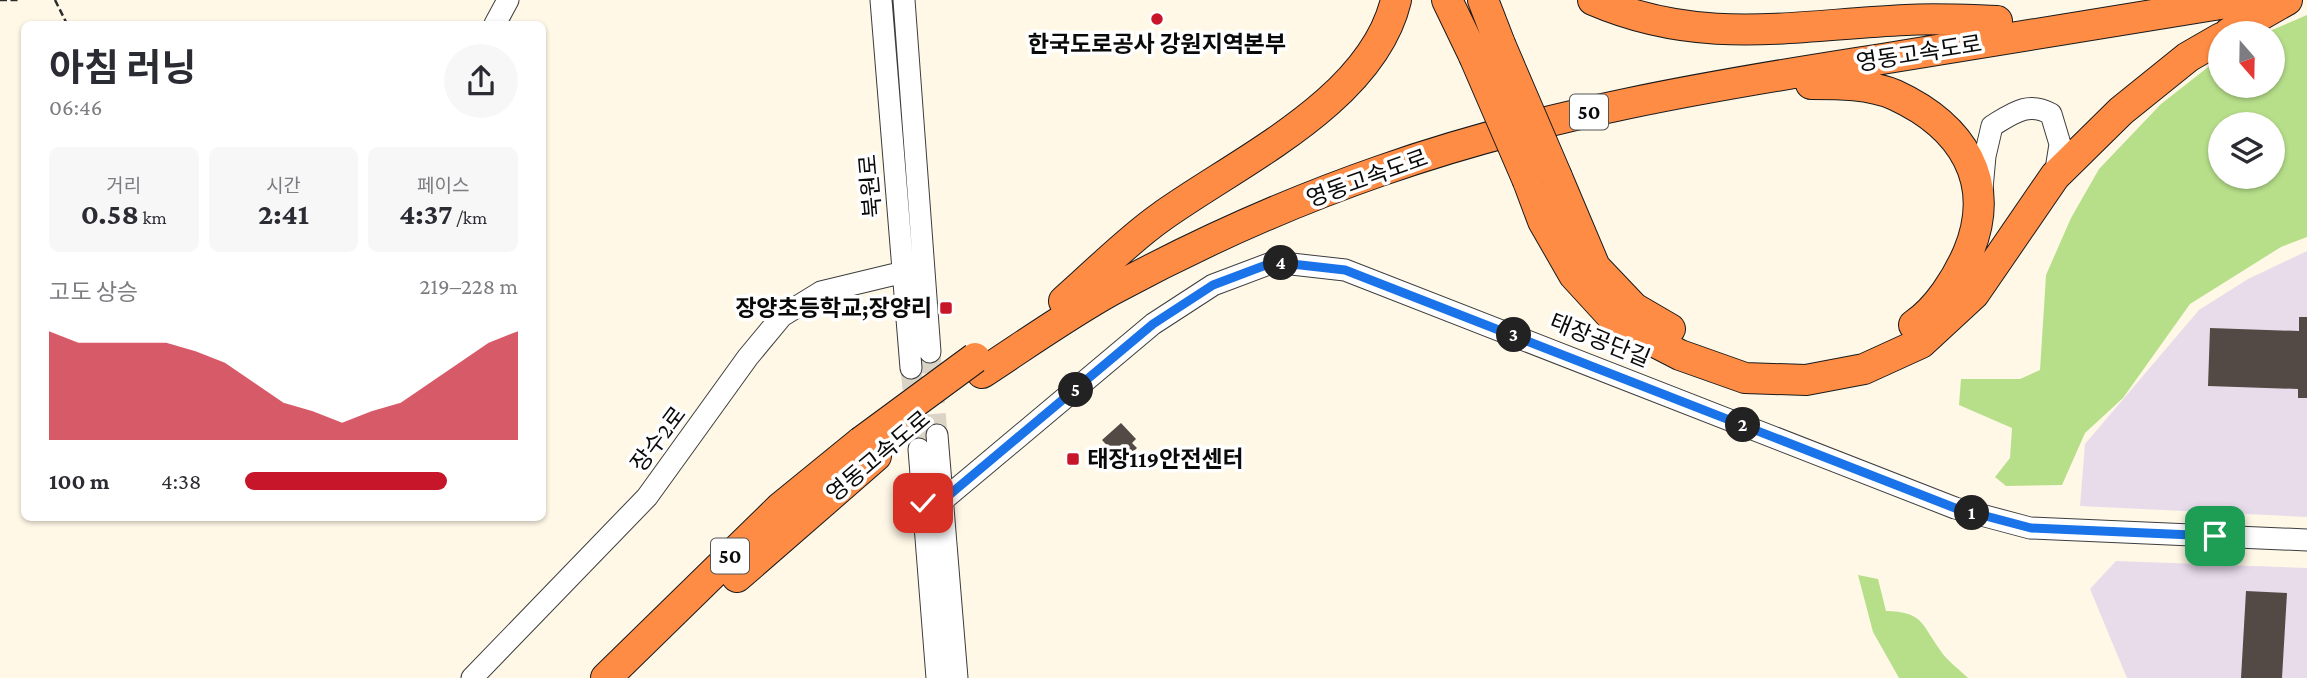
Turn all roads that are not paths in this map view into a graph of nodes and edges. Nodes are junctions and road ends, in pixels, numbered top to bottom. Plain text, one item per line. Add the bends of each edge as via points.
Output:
1 (508, 0) edge
2 (881, 0) edge
3 (904, 0) edge
4 (1396, 0) edge
5 (1447, 0) edge
6 (1483, 0) edge
7 (1594, 0) edge
8 (2127, 0) edge
9 (2245, 0) edge
10 (2287, 0) edge
11 (497, 21) edge
12 (1997, 21) junction
13 (2251, 21) edge
14 (2208, 45) edge
15 (1487, 50) junction
16 (1734, 83) junction
17 (2055, 176) junction
18 (1543, 179) junction
19 (1979, 228) junction
20 (914, 272) junction
21 (1064, 301) junction
22 (930, 352) tunnel mouth
23 (979, 366) junction
24 (911, 368) tunnel mouth
25 (937, 435) tunnel mouth
26 (868, 449) junction
27 (919, 450) tunnel mouth
28 (933, 502) junction
29 (2307, 540) edge
30 (472, 678) edge
31 (606, 678) edge
32 (634, 678) edge
33 (937, 678) edge
34 (957, 678) edge

1 - 11 street
2 - 20 street, 북원로
3 - 20 street, 북원로
4 - 21 highway via 1374,48 1348,83 1311,117 1159,218
5 - 15 highway
6 - 15 highway
7 - 12 highway via 1653,21 1757,32 1906,20
8 - 12 highway, 영동고속도로 / 50
9 - 16 highway, 영동고속도로 / 50
10 - 13 highway
12 - 21 highway, 영동고속도로 / 50 via 1682,75 1457,128 1353,162 1256,202 1174,240
14 - 17 highway via 2121,111
15 - 18 highway, bridge
16 - 19 highway via 1847,84 1894,94 1944,124 1967,155 1979,191
16 - 23 highway, 영동고속도로 / 50 via 1597,110 1379,171 1287,207 1110,291
17 - 18 highway via 1974,294 1921,343 1864,369 1806,380 1745,378 1680,355 1618,323 1574,275 1543,221
17 - 19 street via 2060,144 2052,114 2038,106 2017,110 1992,126
18 - 19 highway via 1595,267 1634,307 1688,339 1750,362 1807,364 1861,353 1918,323 1957,278
20 - 22 street, 북원로
20 - 24 street, 북원로
20 - 30 street, 장수2로 via 821,292 782,316 647,498
21 - 23 highway, 영동고속도로 / 50
23 - 26 highway, 영동고속도로 / 50
25 - 28 street
26 - 31 highway, 영동고속도로 / 50 via 780,508
26 - 32 highway, 영동고속도로 / 50
27 - 28 street
28 - 29 street, 태장공단길 via 1153,324 1213,285 1274,262 1345,270 1955,508 2031,528
28 - 33 street
28 - 34 street

